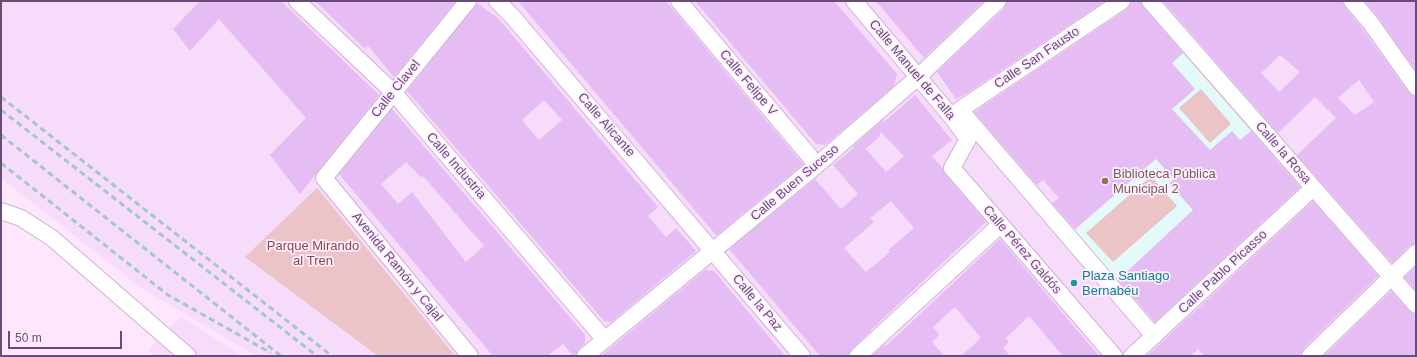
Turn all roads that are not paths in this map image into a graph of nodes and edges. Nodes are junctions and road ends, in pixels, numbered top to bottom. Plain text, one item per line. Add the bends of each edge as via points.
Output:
1 (297, 1) edge
2 (468, 1) edge
3 (497, 1) edge
4 (679, 1) edge
5 (854, 1) edge
6 (998, 1) edge
7 (1122, 1) edge
8 (1150, 1) edge
9 (1352, 1) edge
10 (918, 77) junction
11 (1416, 87) edge
12 (393, 92) junction
13 (956, 113) junction
14 (968, 139) joint
15 (817, 165) junction
16 (324, 178) joint
17 (1313, 188) junction
18 (1, 211) edge
19 (1000, 225) junction
20 (713, 251) junction
21 (1416, 253) edge
22 (1391, 277) junction
23 (1416, 305) edge
24 (1154, 336) junction
25 (605, 340) junction
26 (188, 356) edge
27 (470, 356) edge
28 (585, 356) edge
29 (802, 356) edge
30 (858, 356) edge
31 (1114, 356) edge
32 (1132, 356) edge
33 (1310, 356) edge

1 - 12 street, Calle Industria
2 - 12 street, Calle Clavel
3 - 20 street, Calle Alicante
4 - 15 street, Calle Felipe V
5 - 10 street, Calle Manuel de Falla
6 - 10 street, Calle Buen Suceso
7 - 13 street, Calle San Fausto
8 - 17 street, Calle la Rosa
9 - 11 street
10 - 13 street, Calle Manuel de Falla
10 - 15 street, Calle Buen Suceso
12 - 16 street, Calle Clavel
12 - 25 street, Calle Industria
13 - 14 street, Calle Manuel de Falla
13 - 24 street
14 - 19 street, Calle Pérez Galdós via 952,168
15 - 20 street, Calle Buen Suceso
16 - 27 street, Avenida Ramón y Cajal
17 - 22 street, Calle la Rosa
17 - 24 street, Calle Pablo Picasso
18 - 26 street via 20,218 52,238
19 - 30 street
19 - 31 street, Calle Pérez Galdós
20 - 25 street, Calle Buen Suceso
20 - 29 street, Calle la Paz
21 - 22 street
22 - 23 street, Calle la Rosa
22 - 33 street
24 - 32 street, Calle Pablo Picasso
25 - 28 street, Calle Buen Suceso

